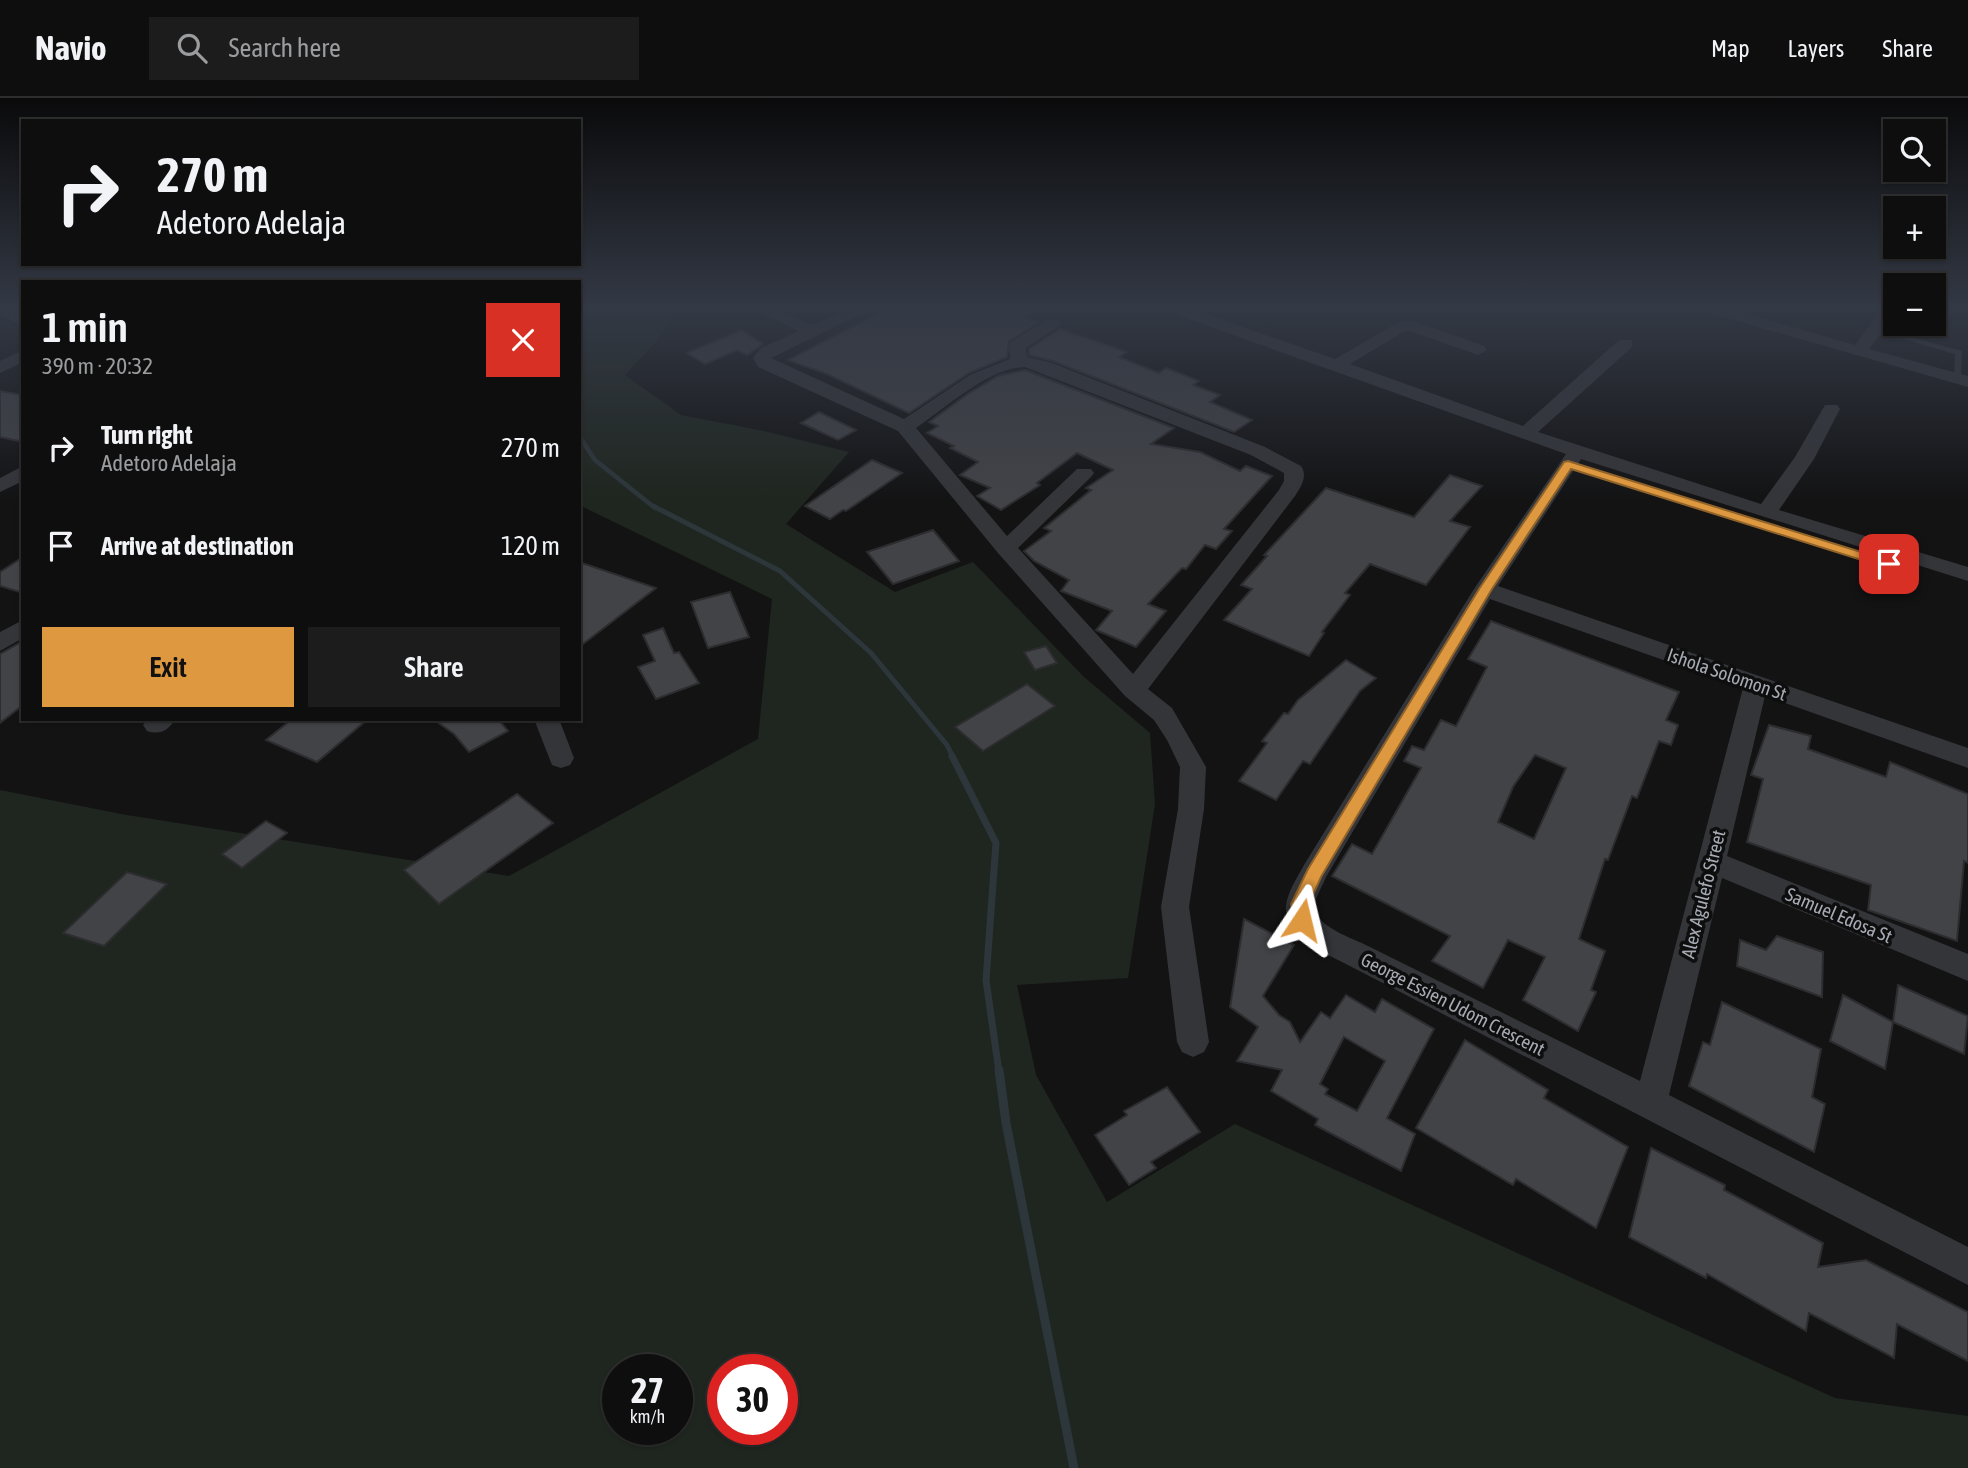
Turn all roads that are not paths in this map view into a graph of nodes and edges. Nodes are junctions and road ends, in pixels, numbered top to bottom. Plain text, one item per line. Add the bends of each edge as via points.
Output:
1 (787, 373) edge
2 (988, 373) edge
3 (1061, 373) edge
4 (1364, 373) edge
5 (1593, 373) edge
6 (1935, 373) edge
7 (1963, 381) edge
8 (1831, 409) dead end
9 (905, 428) junction
10 (1527, 432) junction
11 (1572, 458) junction
12 (21, 473) edge
13 (1084, 473) dead end
14 (0, 486) edge
15 (1767, 512) junction
16 (1006, 548) junction
17 (1968, 574) edge
18 (1968, 588) edge
19 (1485, 589) junction
20 (21, 628) edge
21 (0, 643) edge
22 (1756, 684) junction
23 (1134, 690) junction
24 (547, 721) edge
25 (561, 758) dead end
26 (1968, 758) edge
27 (1710, 861) junction
28 (1968, 968) edge
29 (1193, 1042) dead end
30 (1651, 1103) junction
31 (1968, 1267) edge

1 - 9 street
2 - 9 street
3 - 23 street via 1258,451 1294,470 1288,492
4 - 10 street
5 - 10 street
6 - 7 street
8 - 15 street
9 - 16 street
10 - 11 street
11 - 15 street
11 - 18 street via 1744,521
11 - 19 street, George Essien Udom Crescent
12 - 14 street
13 - 16 street
15 - 17 street
16 - 23 street
19 - 22 street, Ishola Solomon St
19 - 30 street, George Essien Udom Crescent via 1314,873 1300,904 1302,920 1315,933 1357,956
20 - 21 street
22 - 26 street, Ishola Solomon St
22 - 27 street, Alex Agulefo Street
23 - 29 street via 1163,714 1193,768 1175,907
24 - 25 street
27 - 28 street, Samuel Edosa St
27 - 30 street, Alex Agulefo Street
30 - 31 street, George Essien Udom Crescent

